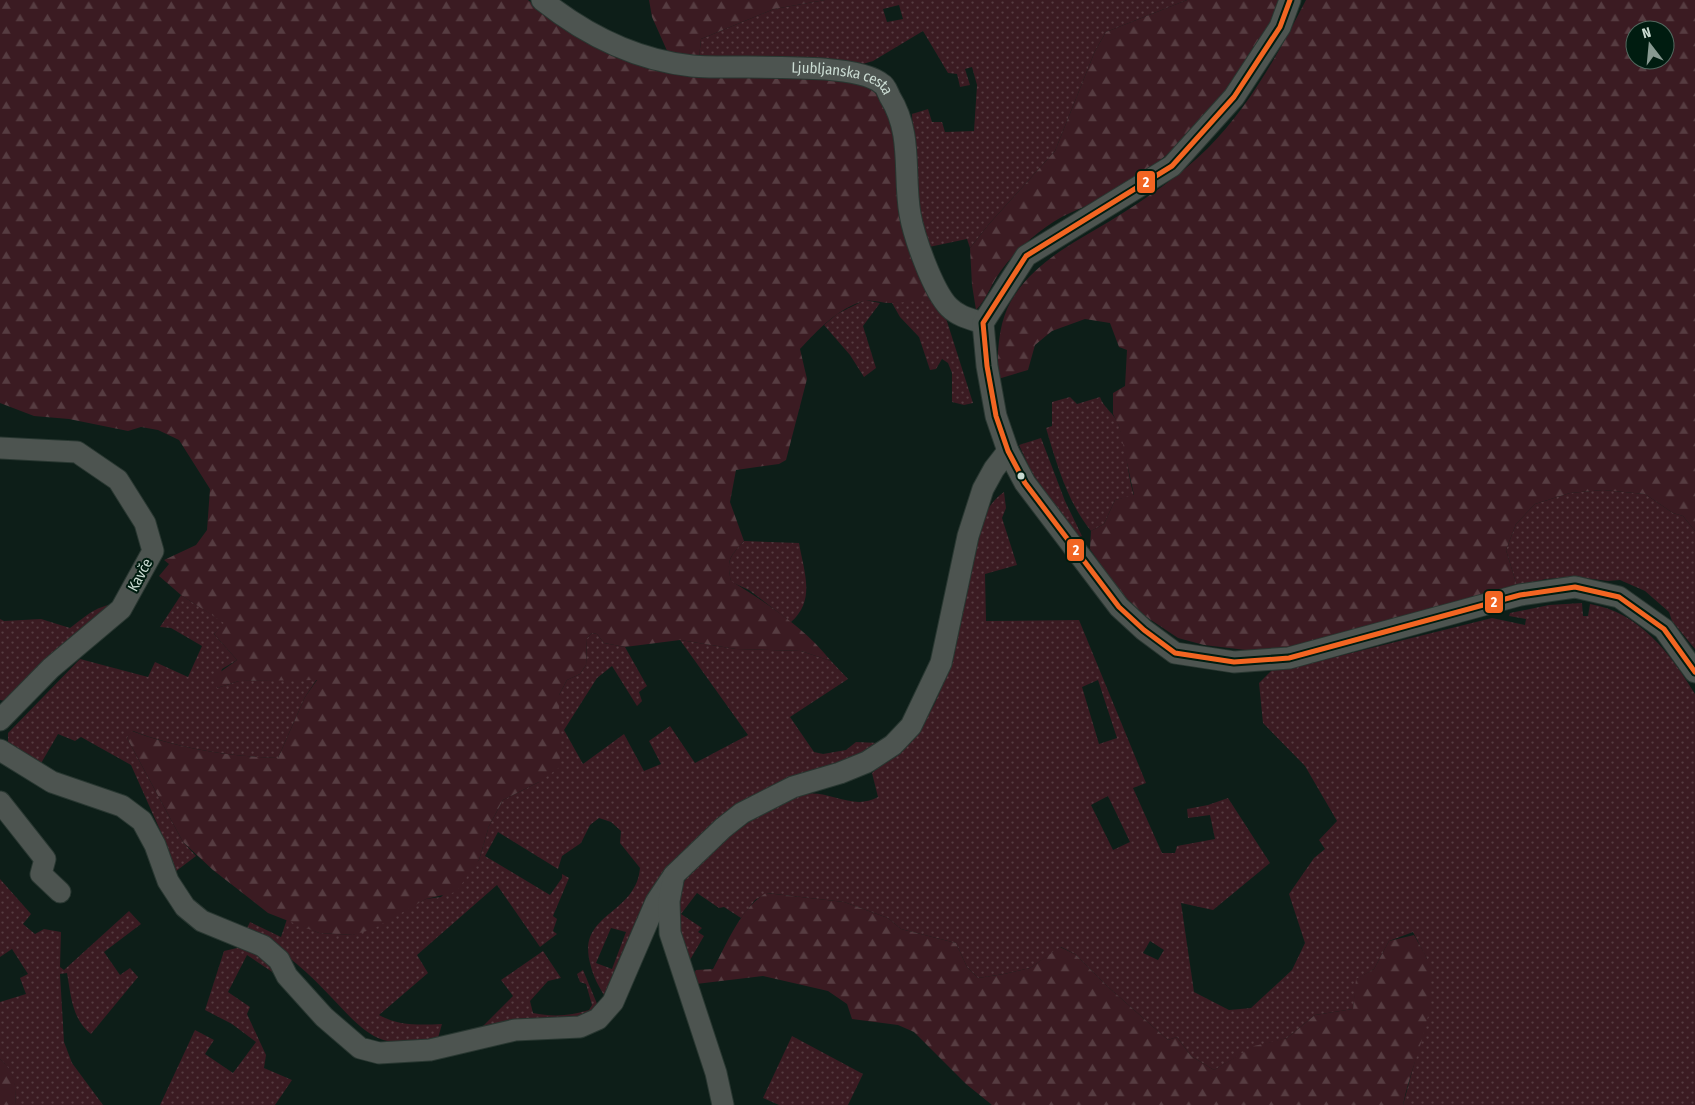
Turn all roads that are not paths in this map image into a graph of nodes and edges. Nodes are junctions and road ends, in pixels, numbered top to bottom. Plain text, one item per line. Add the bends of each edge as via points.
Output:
1 (542, 0) edge
2 (1290, 0) edge
3 (983, 323) junction
4 (0, 448) edge
5 (1008, 451) junction
6 (1695, 672) edge
7 (0, 720) edge
8 (0, 750) edge
9 (0, 802) edge
10 (674, 875) junction
11 (60, 892) dead end
12 (723, 1105) edge

1 - 3 street, Ljubljanska cesta via 605,42 644,56 692,66 853,71 882,84 898,109 906,144 910,214 927,269 948,307
2 - 3 street via 1280,27 1234,96 1172,166 1026,256
3 - 5 street via 994,407
4 - 7 street, Kavče via 77,452 118,480 145,523 153,551 121,609 51,668
5 - 6 street via 1025,483 1118,607 1174,653 1234,662 1289,658 1520,595 1575,587 1619,597 1664,629
5 - 10 street via 983,489 968,536 941,663 911,726 893,745 867,762 793,787 742,813
8 - 10 street via 52,782 122,806 142,821 168,881 185,907 202,922 263,946 279,960 287,976 324,1017 360,1048 379,1053 430,1050 515,1030 580,1027 598,1019 613,1002 656,902
9 - 11 street via 45,859 41,874
10 - 12 street via 669,902 670,934 716,1073

